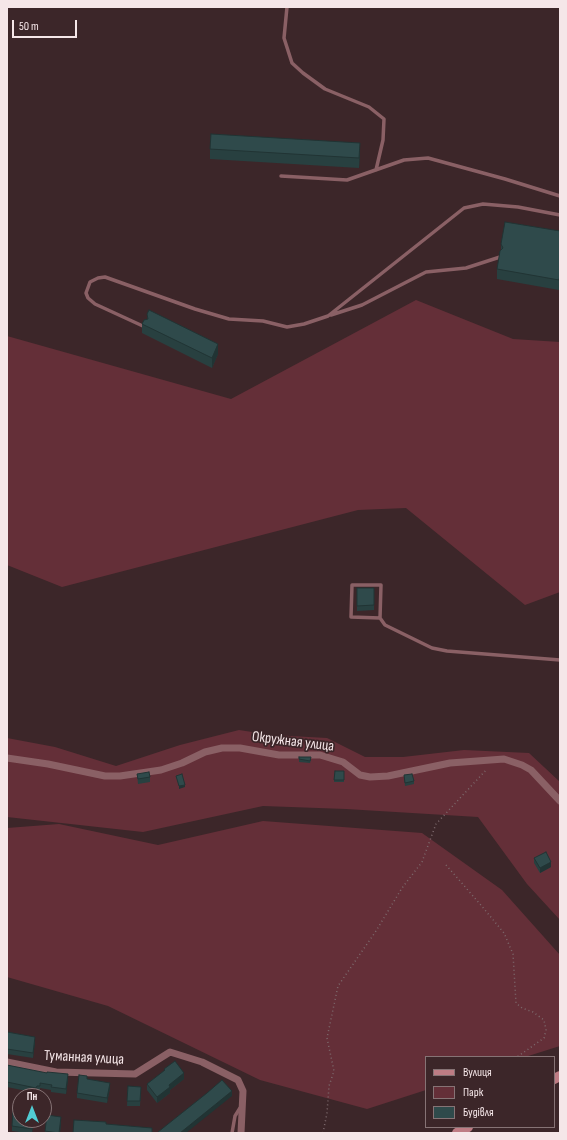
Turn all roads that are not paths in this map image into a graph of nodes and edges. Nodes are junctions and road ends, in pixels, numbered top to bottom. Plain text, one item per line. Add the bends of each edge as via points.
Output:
1 (288, 7) edge
2 (376, 170) junction
3 (281, 176) dead end
4 (560, 196) edge
5 (560, 215) edge
6 (500, 257) edge
7 (328, 316) junction
8 (145, 327) edge
9 (380, 618) junction
10 (560, 660) edge
11 (7, 758) edge
12 (560, 800) edge
13 (7, 1062) edge
14 (242, 1106) junction
15 (466, 1128) edge
16 (232, 1133) edge
17 (241, 1133) edge
18 (457, 1133) edge

1 - 2 lane via 284,38 292,63 326,89 369,107 384,119 383,140
2 - 3 lane via 347,180
2 - 4 lane via 404,160 428,158
5 - 7 lane via 483,204 464,208
6 - 7 lane via 466,268 426,272 362,305
7 - 8 lane via 287,327 263,321 229,319 105,277 90,282 86,294 95,304
9 - 9 lane via 352,617 352,585 381,585
9 - 10 lane via 385,625 432,648
11 - 12 street, Окружная улица via 99,775 120,776 161,770 205,752 222,748 240,748 279,755 320,755 343,762 360,775 370,777 388,776 450,763 504,760 531,770
13 - 14 street, Туманная улица via 56,1072 135,1074 170,1052 202,1062 238,1080 243,1091
14 - 16 lane via 235,1116
14 - 17 street, Туманная улица
15 - 18 main road

